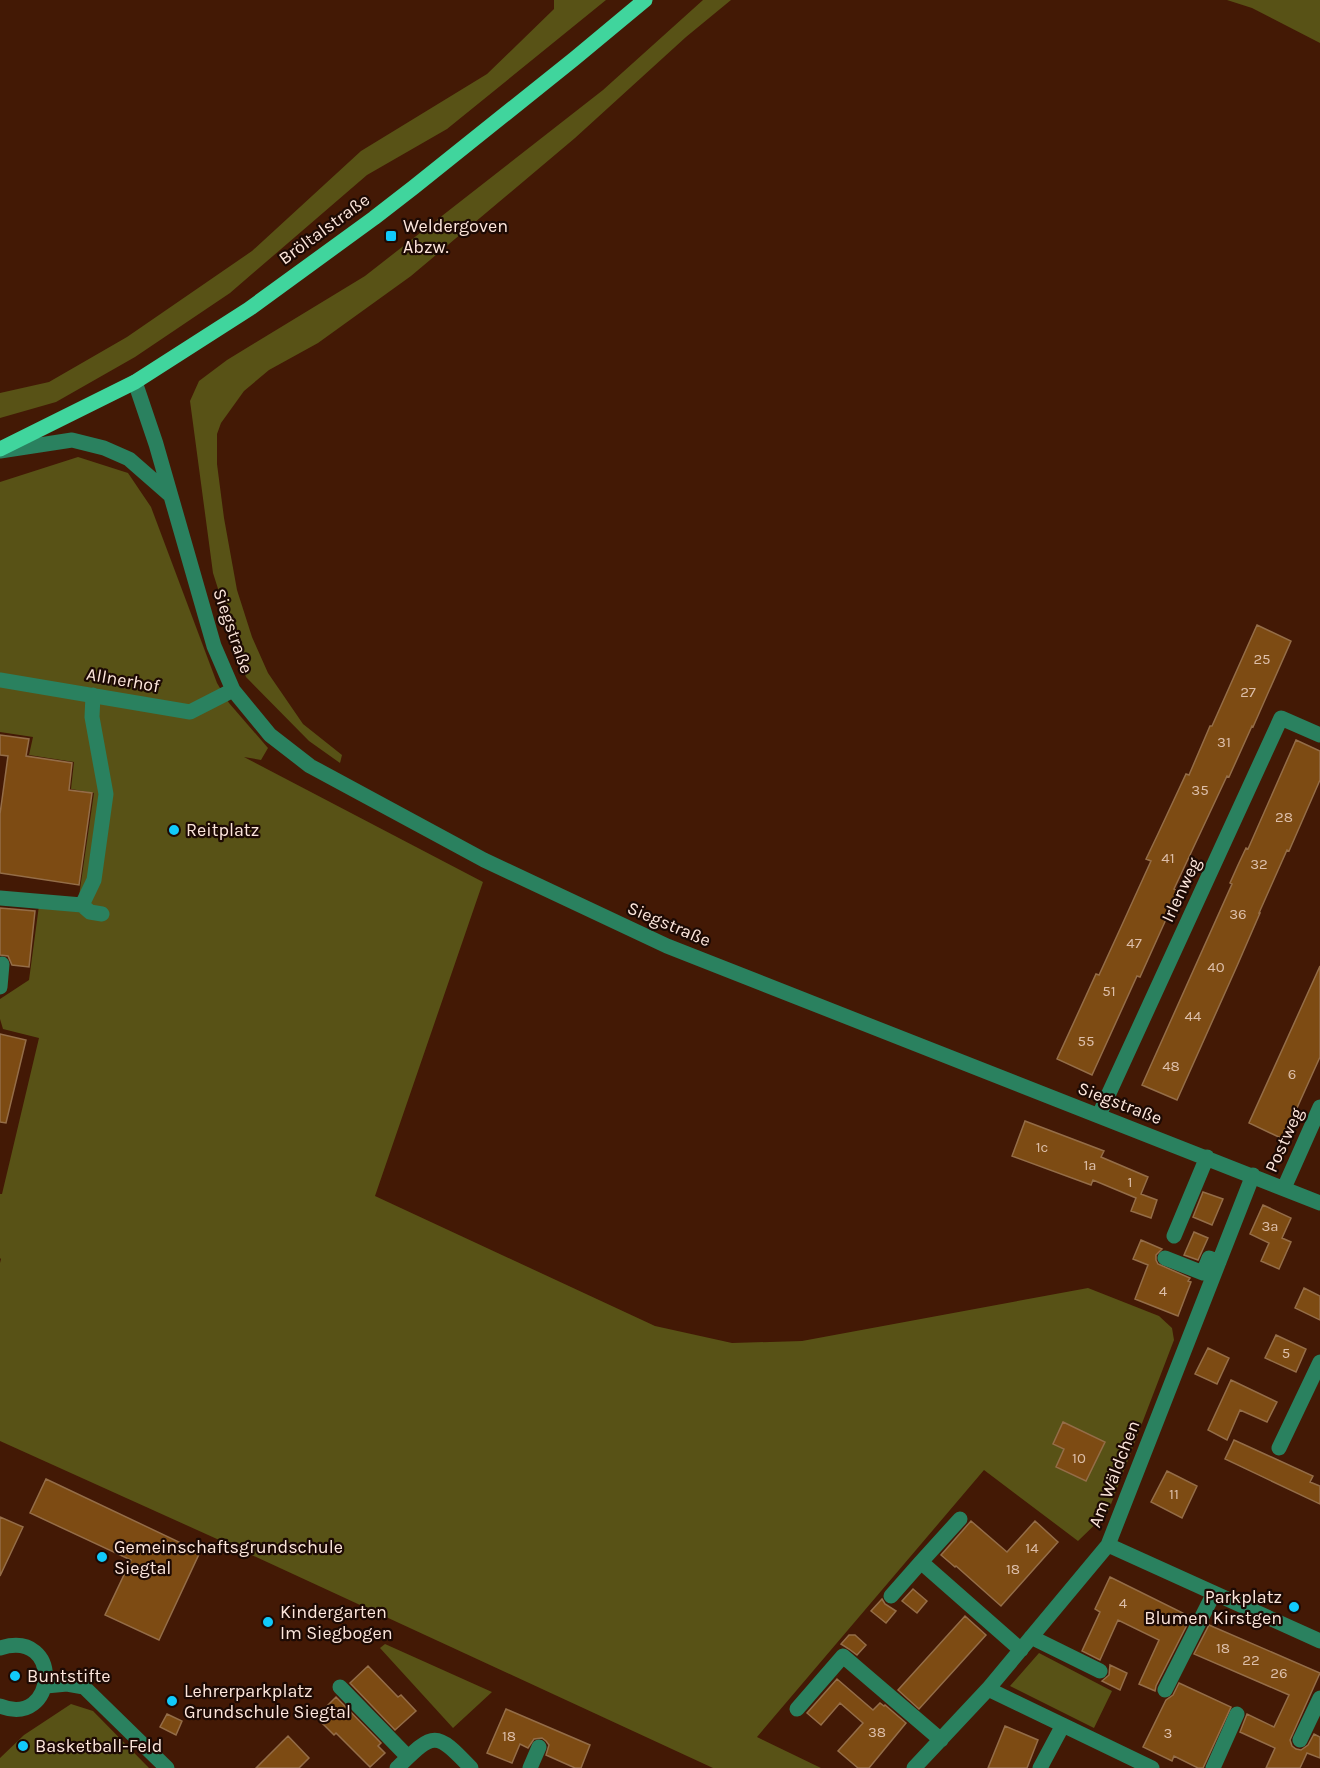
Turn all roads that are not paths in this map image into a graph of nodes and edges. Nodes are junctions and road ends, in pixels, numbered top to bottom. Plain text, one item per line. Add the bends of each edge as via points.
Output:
1 (645, 0) edge
2 (135, 382) junction
3 (0, 450) edge
4 (169, 494) junction
5 (0, 680) edge
6 (233, 690) junction
7 (93, 695) junction
8 (1320, 735) edge
9 (0, 898) edge
10 (82, 906) junction
11 (102, 914) dead end
12 (2, 964) dead end
13 (0, 987) edge
14 (1320, 1107) edge
15 (1099, 1115) junction
16 (1207, 1157) junction
17 (1253, 1175) junction
18 (1284, 1188) junction
19 (1320, 1203) edge
20 (1174, 1236) dead end
21 (1165, 1258) dead end
22 (1219, 1262) junction
23 (1320, 1362) edge
24 (1279, 1448) dead end
25 (960, 1519) dead end
26 (1108, 1545) junction
27 (921, 1562) junction
28 (1214, 1593) junction
29 (891, 1596) dead end
30 (1031, 1638) junction
31 (1320, 1641) edge
32 (0, 1648) edge
33 (1021, 1650) junction
34 (1100, 1671) dead end
35 (46, 1686) junction
36 (340, 1687) dead end
37 (988, 1689) junction
38 (1165, 1690) dead end
39 (1320, 1698) edge
40 (0, 1706) edge
41 (797, 1709) dead end
42 (1237, 1714) dead end
43 (1062, 1725) junction
44 (941, 1740) junction
45 (1300, 1740) dead end
46 (539, 1747) dead end
47 (402, 1763) edge
48 (167, 1768) edge
49 (471, 1768) edge
50 (530, 1768) edge
51 (914, 1768) edge
52 (1040, 1768) edge
53 (1152, 1768) edge
54 (1213, 1768) edge

1 - 2 main road, Bröltalstraße via 374,218 249,309
2 - 3 main road, Bröltalstraße
2 - 4 street, Siegstraße
3 - 4 street via 72,440 104,448 129,459
4 - 6 street, Siegstraße via 214,646
5 - 7 street, Allnerhof
6 - 7 street, Allnerhof via 190,712
6 - 15 street, Siegstraße via 270,735 310,766 484,860 667,946
7 - 10 street via 92,717 106,794 94,879
8 - 15 street, Irlenweg via 1281,718
9 - 10 street
10 - 11 street
12 - 13 street
14 - 18 street, Postweg
15 - 16 street, Siegstraße
16 - 17 street, Siegstraße
16 - 20 street
17 - 18 street, Siegstraße
17 - 22 street, Am Wäldchen
18 - 19 street, Siegstraße
21 - 22 street via 1203,1273 1209,1258
22 - 26 street, Am Wäldchen
23 - 24 street
25 - 27 street
26 - 28 street
26 - 30 street, Am Wäldchen
27 - 29 street
27 - 33 street
28 - 31 street
28 - 38 street
30 - 33 street, Am Wäldchen
30 - 34 street
32 - 35 street via 11,1645 32,1650 45,1666
33 - 37 street, Am Wäldchen
35 - 40 street via 34,1703 24,1708
35 - 48 street via 84,1687
36 - 47 street
37 - 43 street
37 - 44 street, Am Wäldchen
39 - 45 street
41 - 44 street via 843,1656
42 - 54 street
43 - 52 street
43 - 53 street
44 - 51 street, Am Wäldchen
46 - 50 street
47 - 49 street via 427,1741 438,1739

